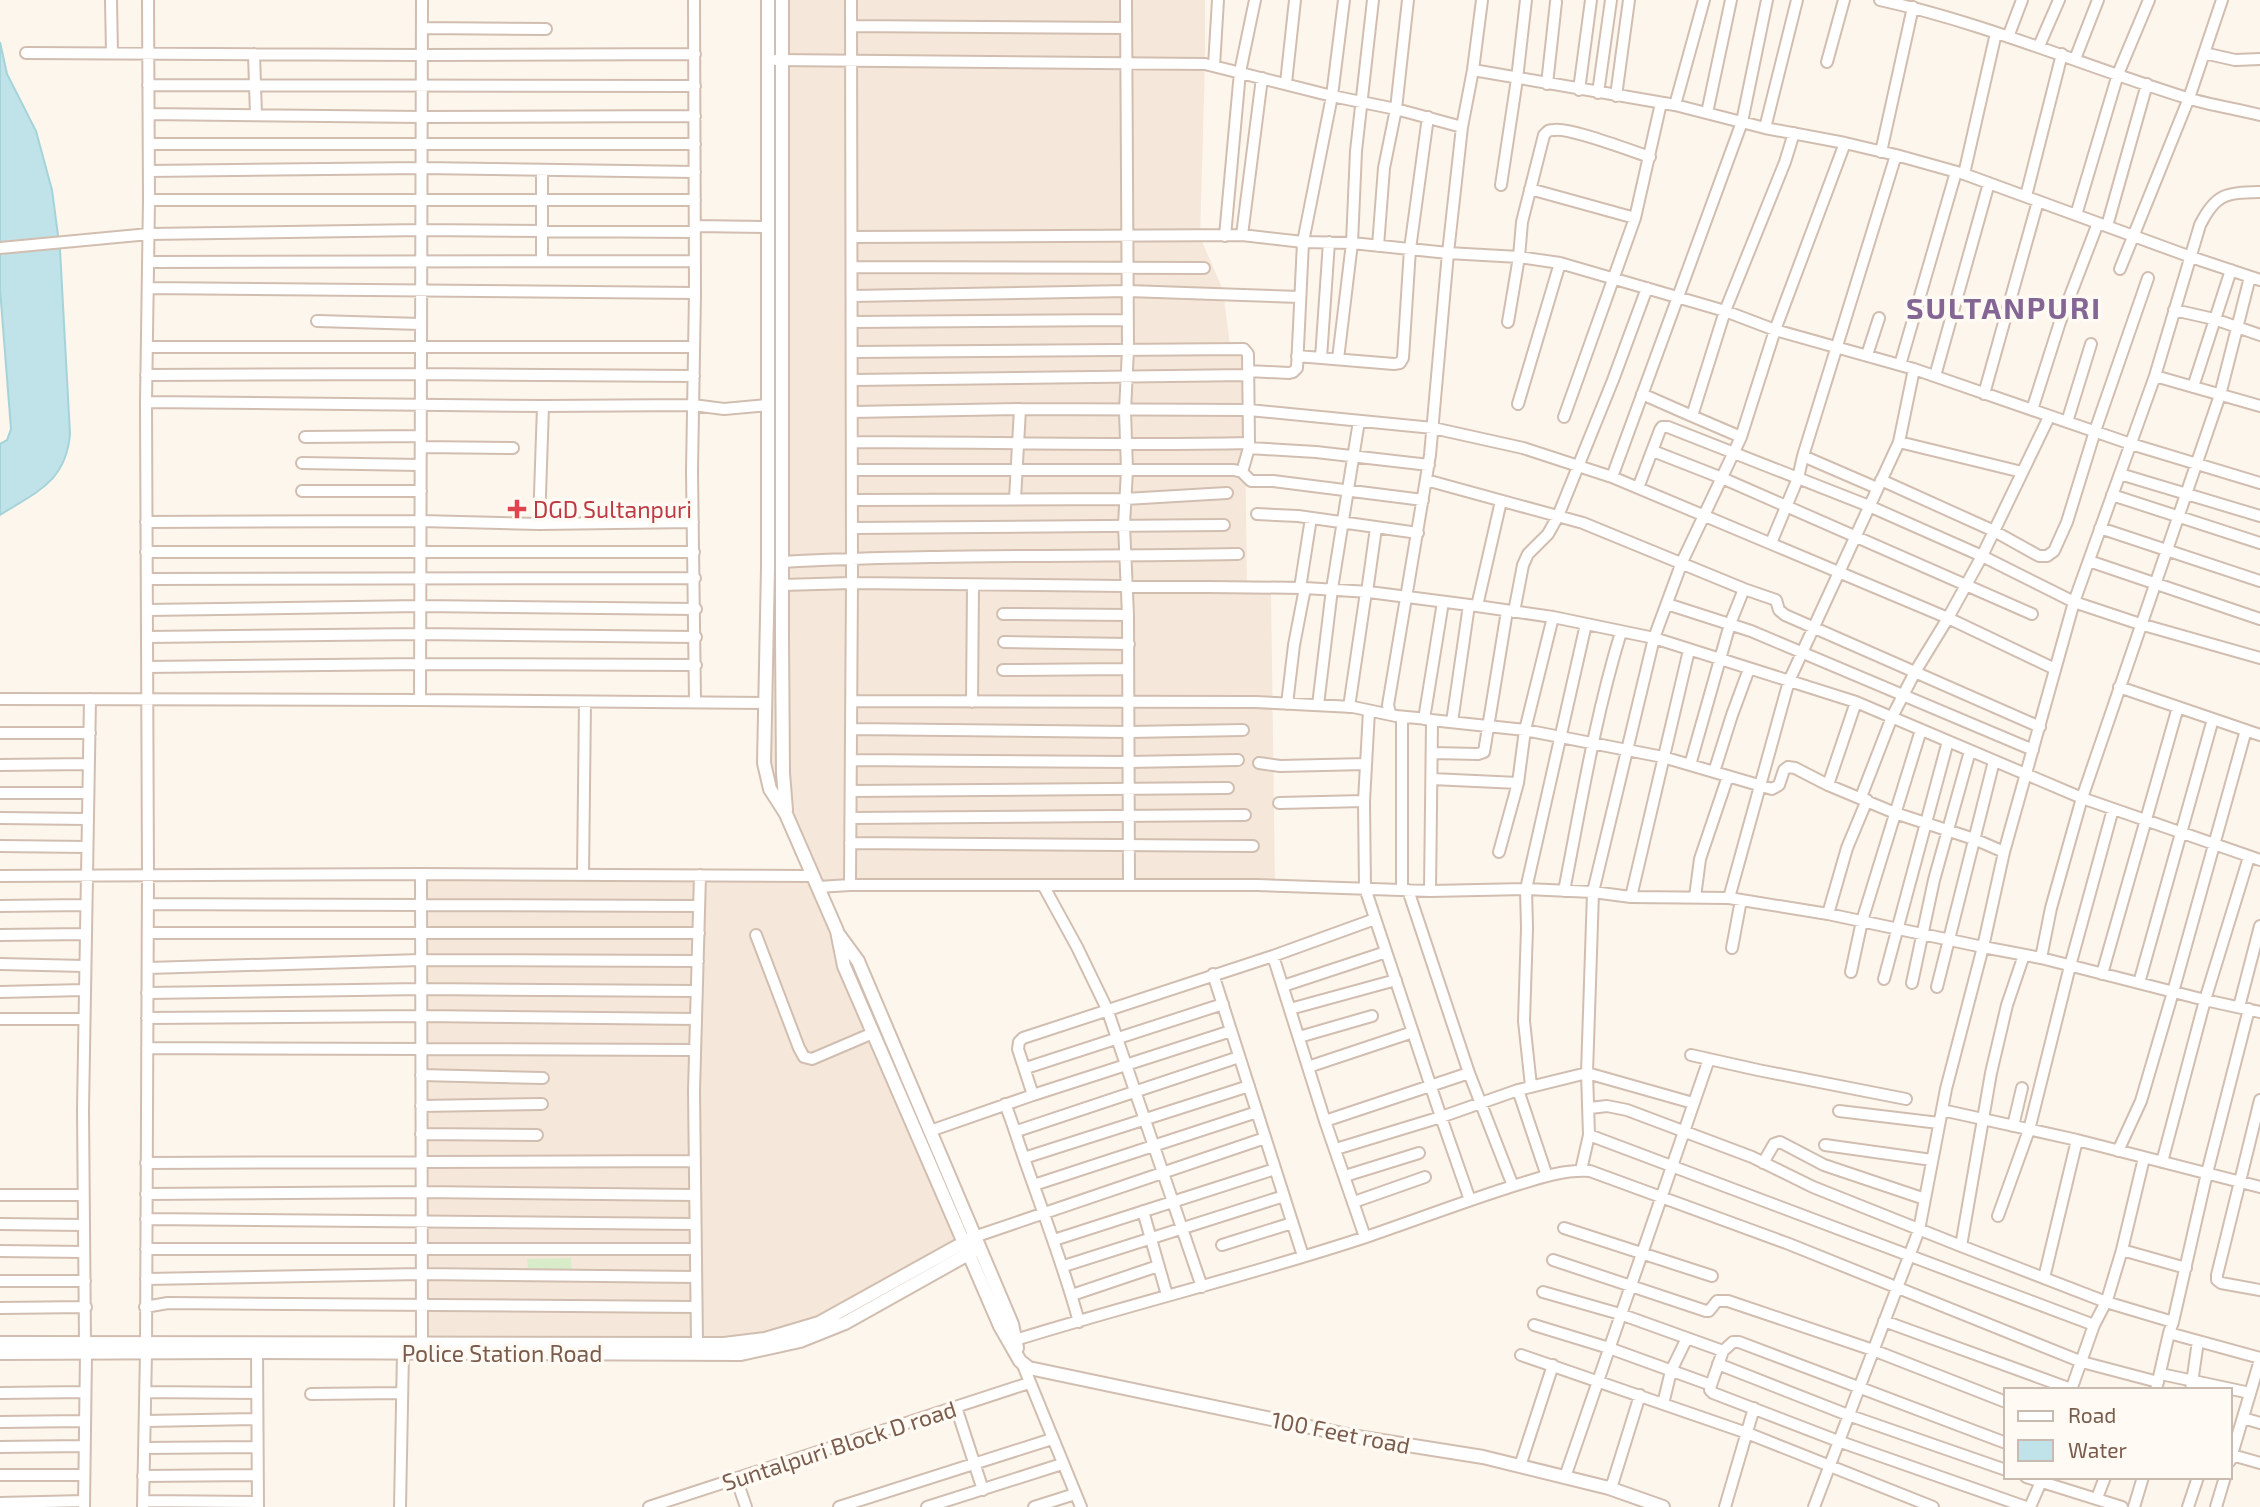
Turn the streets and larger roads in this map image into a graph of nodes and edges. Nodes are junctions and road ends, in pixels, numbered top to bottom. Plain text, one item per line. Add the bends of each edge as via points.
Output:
1 (111, 0) edge
2 (148, 0) edge
3 (422, 0) edge
4 (694, 0) edge
5 (768, 0) edge
6 (782, 0) edge
7 (851, 0) edge
8 (1126, 0) edge
9 (1218, 0) edge
10 (1255, 0) edge
11 (1295, 0) edge
12 (1345, 0) edge
13 (1373, 0) edge
14 (1408, 0) edge
15 (1482, 0) edge
16 (1526, 0) edge
17 (1591, 0) edge
18 (1611, 0) edge
19 (1629, 0) edge
20 (1704, 0) edge
21 (1731, 0) edge
22 (1767, 0) edge
23 (1797, 0) edge
24 (1844, 0) edge
25 (1880, 0) edge
26 (2022, 0) edge
27 (2059, 0) edge
28 (2098, 0) edge
29 (2149, 0) edge
30 (2222, 0) edge
31 (1556, 2) dead end
32 (1913, 7) junction
33 (851, 26) junction
34 (422, 28) junction
35 (1126, 28) junction
36 (546, 29) dead end
37 (1996, 33) junction
38 (2008, 37) junction
39 (2039, 46) junction
40 (112, 52) junction
41 (148, 52) junction
42 (26, 53) dead end
43 (2204, 53) junction
44 (254, 54) junction
45 (695, 54) junction
46 (2062, 54) junction
47 (422, 55) junction
48 (2075, 59) junction
49 (2260, 59) edge
50 (768, 60) junction
51 (782, 61) junction
52 (851, 61) junction
53 (1827, 62) dead end
54 (1126, 64) junction
55 (1214, 66) junction
56 (1473, 71) junction
57 (1240, 72) junction
58 (2118, 74) junction
59 (1262, 78) junction
60 (1517, 79) junction
61 (1286, 83) junction
62 (1547, 84) junction
63 (2147, 84) junction
64 (148, 85) junction
65 (255, 86) junction
66 (695, 86) junction
67 (422, 87) junction
68 (1579, 90) junction
69 (1598, 93) junction
70 (1332, 96) junction
71 (1616, 96) junction
72 (2189, 99) junction
73 (1362, 102) junction
74 (1661, 103) junction
75 (1675, 105) junction
76 (1396, 109) junction
77 (1707, 113) junction
78 (149, 114) junction
79 (256, 115) junction
80 (2260, 115) edge
81 (695, 116) junction
82 (422, 117) junction
83 (1427, 117) junction
84 (1742, 122) junction
85 (1462, 127) junction
86 (1766, 128) junction
87 (1794, 133) junction
88 (422, 143) junction
89 (1845, 143) junction
90 (149, 144) junction
91 (695, 144) junction
92 (1881, 152) junction
93 (1896, 155) junction
94 (1650, 157) junction
95 (422, 168) junction
96 (542, 170) junction
97 (149, 171) junction
98 (695, 172) junction
99 (1960, 173) junction
100 (1989, 183) junction
101 (1501, 185) dead end
102 (1530, 190) junction
103 (2260, 192) edge
104 (2026, 197) junction
105 (421, 199) junction
106 (542, 199) junction
107 (149, 200) junction
108 (695, 200) junction
109 (2038, 201) junction
110 (2076, 215) junction
111 (1635, 218) junction
112 (2102, 225) junction
113 (768, 227) junction
114 (695, 229) junction
115 (421, 230) junction
116 (541, 231) junction
117 (149, 234) junction
118 (1127, 235) junction
119 (1225, 236) junction
120 (1242, 236) junction
121 (2135, 236) junction
122 (853, 237) junction
123 (1303, 242) junction
124 (1329, 242) junction
125 (1352, 243) junction
126 (1378, 246) junction
127 (0, 248) edge
128 (1410, 249) junction
129 (1448, 253) junction
130 (1519, 257) junction
131 (2191, 257) junction
132 (421, 261) junction
133 (542, 261) junction
134 (695, 261) junction
135 (149, 262) junction
136 (1560, 263) junction
137 (852, 267) junction
138 (1128, 267) junction
139 (1204, 268) dead end
140 (2120, 269) dead end
141 (2231, 270) junction
142 (2148, 278) dead end
143 (2255, 278) edge
144 (1614, 279) junction
145 (148, 288) junction
146 (1647, 288) junction
147 (421, 289) junction
148 (1128, 291) junction
149 (695, 293) junction
150 (852, 296) junction
151 (1300, 297) junction
152 (1678, 297) junction
153 (2175, 310) junction
154 (1725, 311) junction
155 (1879, 318) dead end
156 (2214, 319) junction
157 (1128, 320) junction
158 (317, 321) dead end
159 (852, 322) junction
160 (1508, 322) dead end
161 (421, 324) junction
162 (2238, 327) junction
163 (1775, 330) junction
164 (2260, 335) edge
165 (2091, 344) dead end
166 (421, 346) junction
167 (1837, 346) junction
168 (147, 347) junction
169 (694, 347) junction
170 (1128, 349) junction
171 (852, 352) junction
172 (1867, 355) junction
173 (1297, 356) junction
174 (1321, 358) junction
175 (1338, 359) junction
176 (1900, 365) junction
177 (1914, 369) junction
178 (1248, 373) junction
179 (421, 374) junction
180 (146, 376) junction
181 (694, 376) junction
182 (1935, 376) junction
183 (2155, 376) junction
184 (1127, 377) junction
185 (852, 380) junction
186 (2193, 387) junction
187 (1642, 394) junction
188 (1984, 394) junction
189 (2220, 395) junction
190 (146, 402) junction
191 (421, 404) junction
192 (693, 404) junction
193 (1518, 404) dead end
194 (768, 405) junction
195 (543, 406) junction
196 (2260, 406) edge
197 (1020, 409) junction
198 (1249, 410) junction
199 (852, 411) junction
200 (1125, 411) junction
201 (2032, 411) junction
202 (1692, 416) junction
203 (1564, 417) dead end
204 (2049, 417) junction
205 (1359, 421) junction
206 (2067, 422) junction
207 (1433, 428) junction
208 (2095, 431) junction
209 (305, 437) dead end
210 (1741, 437) junction
211 (421, 441) junction
212 (852, 442) junction
213 (1020, 442) junction
214 (1899, 442) junction
215 (1126, 444) junction
216 (2131, 444) junction
217 (1249, 445) junction
218 (513, 448) dead end
219 (1653, 451) junction
220 (1734, 452) junction
221 (1355, 456) junction
222 (1803, 456) junction
223 (302, 463) dead end
224 (2197, 463) junction
225 (1429, 465) junction
226 (420, 466) junction
227 (1577, 466) junction
228 (852, 470) junction
229 (1018, 470) junction
230 (1127, 470) junction
231 (1242, 472) junction
232 (2022, 472) junction
233 (2120, 474) junction
234 (1612, 477) junction
235 (1722, 478) junction
236 (1798, 478) junction
237 (1426, 480) junction
238 (2260, 483) edge
239 (1879, 484) junction
240 (1638, 488) junction
241 (1349, 490) junction
242 (302, 491) dead end
243 (421, 491) junction
244 (1227, 493) dead end
245 (2187, 493) junction
246 (2112, 495) junction
247 (1015, 499) junction
248 (1125, 499) junction
249 (852, 500) junction
250 (1423, 500) junction
251 (1501, 501) junction
252 (1786, 505) junction
253 (1868, 506) junction
254 (1257, 514) dead end
255 (1706, 515) junction
256 (1558, 516) junction
257 (2260, 516) edge
258 (2179, 517) junction
259 (1311, 518) junction
260 (421, 521) junction
261 (693, 522) junction
262 (1344, 522) junction
263 (146, 523) junction
264 (539, 524) junction
265 (1224, 525) dead end
266 (1124, 526) junction
267 (1376, 527) junction
268 (852, 528) junction
269 (2100, 528) junction
270 (1994, 531) junction
271 (1418, 533) junction
272 (1856, 536) junction
273 (1771, 543) junction
274 (2260, 543) edge
275 (2167, 549) junction
276 (146, 552) junction
277 (421, 552) junction
278 (694, 552) junction
279 (1238, 554) dead end
280 (1125, 556) junction
281 (1982, 556) junction
282 (852, 559) junction
283 (2089, 561) junction
284 (782, 562) junction
285 (1682, 562) junction
286 (1839, 573) junction
287 (421, 578) junction
288 (695, 578) junction
289 (146, 579) junction
290 (2260, 581) edge
291 (852, 583) junction
292 (2154, 583) junction
293 (782, 585) junction
294 (973, 585) junction
295 (1126, 585) junction
296 (1966, 585) junction
297 (1302, 587) junction
298 (1332, 589) junction
299 (1744, 589) junction
300 (1366, 592) junction
301 (1408, 597) junction
302 (1443, 601) junction
303 (2074, 602) junction
304 (1667, 604) junction
305 (421, 606) junction
306 (1473, 606) junction
307 (696, 609) junction
308 (147, 610) junction
309 (1511, 611) junction
310 (1003, 614) dead end
311 (2032, 614) dead end
312 (1128, 615) junction
313 (1553, 617) junction
314 (1948, 618) junction
315 (2260, 619) edge
316 (1586, 624) junction
317 (1730, 624) junction
318 (2140, 624) junction
319 (1814, 628) junction
320 (1622, 632) junction
321 (420, 634) junction
322 (147, 637) junction
323 (696, 637) junction
324 (1654, 638) junction
325 (1004, 642) dead end
326 (1129, 643) junction
327 (1689, 650) junction
328 (1802, 653) junction
329 (2260, 658) edge
330 (1720, 659) junction
331 (420, 664) junction
332 (696, 665) junction
333 (147, 667) junction
334 (1749, 668) junction
335 (1128, 669) junction
336 (2055, 669) junction
337 (1003, 670) dead end
338 (1915, 672) junction
339 (1789, 681) junction
340 (2119, 687) junction
341 (1904, 697) junction
342 (0, 699) edge
343 (90, 699) junction
344 (420, 699) junction
345 (148, 700) junction
346 (695, 701) junction
347 (852, 701) junction
348 (585, 702) junction
349 (972, 702) junction
350 (1856, 702) junction
351 (766, 703) junction
352 (1129, 703) junction
353 (1287, 704) junction
354 (1318, 705) junction
355 (1349, 707) junction
356 (2178, 707) junction
357 (1369, 711) junction
358 (1390, 713) junction
359 (1402, 717) junction
360 (1892, 717) junction
361 (2213, 719) junction
362 (1428, 720) junction
363 (1452, 722) junction
364 (1488, 726) junction
365 (2040, 727) junction
366 (851, 729) junction
367 (1243, 730) dead end
368 (1525, 730) junction
369 (1921, 730) junction
370 (2246, 730) junction
371 (1129, 732) junction
372 (0, 733) edge
373 (90, 733) junction
374 (2260, 735) edge
375 (1561, 738) junction
376 (1948, 741) junction
377 (1592, 744) junction
378 (1626, 750) junction
379 (2033, 750) junction
380 (1970, 751) junction
381 (1432, 753) junction
382 (1663, 757) junction
383 (851, 760) junction
384 (1238, 760) dead end
385 (1994, 761) junction
386 (1129, 762) junction
387 (1259, 762) dead end
388 (88, 764) junction
389 (1366, 764) junction
390 (0, 765) edge
391 (1690, 765) junction
392 (1714, 772) junction
393 (2025, 775) junction
394 (1727, 776) junction
395 (1432, 779) junction
396 (1518, 783) junction
397 (1759, 785) junction
398 (1828, 785) junction
399 (1228, 788) dead end
400 (1129, 790) junction
401 (851, 791) junction
402 (0, 793) edge
403 (88, 793) junction
404 (2082, 798) junction
405 (1864, 799) junction
406 (1364, 801) junction
407 (1279, 803) dead end
408 (2113, 809) junction
409 (1895, 813) junction
410 (786, 814) junction
411 (1245, 815) dead end
412 (1129, 816) junction
413 (0, 818) edge
414 (850, 818) junction
415 (87, 819) junction
416 (2147, 821) junction
417 (1926, 823) junction
418 (1947, 830) junction
419 (2180, 833) junction
420 (1974, 839) junction
421 (850, 843) junction
422 (2213, 845) junction
423 (0, 846) edge
424 (1129, 846) junction
425 (1253, 846) dead end
426 (87, 847) junction
427 (1499, 852) dead end
428 (2004, 852) junction
429 (2254, 858) edge
430 (421, 874) junction
431 (148, 875) junction
432 (583, 875) junction
433 (700, 875) junction
434 (0, 876) edge
435 (86, 876) junction
436 (815, 882) junction
437 (850, 884) junction
438 (1043, 885) junction
439 (1129, 885) junction
440 (1365, 888) junction
441 (1405, 890) junction
442 (1526, 890) junction
443 (1430, 891) junction
444 (1564, 891) junction
445 (1593, 892) junction
446 (1631, 897) junction
447 (1695, 897) junction
448 (1729, 898) junction
449 (1741, 900) junction
450 (148, 904) junction
451 (421, 904) junction
452 (85, 905) junction
453 (0, 906) edge
454 (699, 906) junction
455 (1828, 914) junction
456 (1375, 919) junction
457 (1862, 921) junction
458 (2260, 926) edge
459 (1896, 928) junction
460 (837, 932) junction
461 (148, 933) junction
462 (699, 933) junction
463 (1922, 933) junction
464 (85, 934) junction
465 (421, 934) junction
466 (756, 934) dead end
467 (0, 935) edge
468 (1948, 940) junction
469 (1983, 947) junction
470 (1732, 948) dead end
471 (1386, 952) junction
472 (2024, 955) junction
473 (1273, 956) junction
474 (2040, 958) junction
475 (421, 960) junction
476 (698, 961) junction
477 (0, 964) edge
478 (84, 966) junction
479 (2070, 966) junction
480 (148, 968) junction
481 (1851, 972) dead end
482 (1213, 974) junction
483 (2102, 974) junction
484 (1884, 979) dead end
485 (1396, 980) junction
486 (1912, 983) dead end
487 (2139, 984) junction
488 (1283, 986) junction
489 (1937, 987) dead end
490 (421, 989) junction
491 (83, 990) junction
492 (697, 991) junction
493 (0, 992) edge
494 (148, 992) junction
495 (2173, 992) junction
496 (2205, 1000) junction
497 (1223, 1004) junction
498 (1107, 1009) junction
499 (1290, 1009) junction
500 (2249, 1009) edge
501 (421, 1016) junction
502 (1372, 1016) dead end
503 (84, 1018) junction
504 (147, 1018) junction
505 (0, 1019) edge
506 (696, 1019) junction
507 (1231, 1031) junction
508 (1413, 1032) junction
509 (873, 1033) junction
510 (1299, 1037) junction
511 (1117, 1039) junction
512 (147, 1048) junction
513 (421, 1048) junction
514 (695, 1050) junction
515 (1691, 1055) dead end
516 (1239, 1057) junction
517 (1709, 1059) junction
518 (1126, 1066) junction
519 (1308, 1067) junction
520 (1026, 1068) junction
521 (1469, 1073) junction
522 (1587, 1073) junction
523 (421, 1075) junction
524 (543, 1078) dead end
525 (1431, 1085) junction
526 (1249, 1086) junction
527 (1531, 1086) junction
528 (2022, 1088) dead end
529 (1518, 1090) junction
530 (1135, 1091) junction
531 (1033, 1095) junction
532 (1906, 1099) dead end
533 (2260, 1100) edge
534 (1482, 1102) junction
535 (1693, 1103) junction
536 (542, 1104) dead end
537 (1005, 1104) junction
538 (421, 1106) junction
539 (1590, 1108) junction
540 (1942, 1110) junction
541 (1839, 1111) dead end
542 (1257, 1112) junction
543 (1441, 1117) junction
544 (1144, 1119) junction
545 (1982, 1119) junction
546 (1325, 1121) junction
547 (1939, 1123) junction
548 (2013, 1126) junction
549 (2029, 1130) junction
550 (930, 1131) junction
551 (1017, 1131) junction
552 (1683, 1131) junction
553 (421, 1134) junction
554 (537, 1135) dead end
555 (1589, 1135) junction
556 (1265, 1138) junction
557 (2077, 1140) junction
558 (1825, 1145) dead end
559 (1154, 1146) junction
560 (1336, 1149) junction
561 (2118, 1151) junction
562 (1419, 1153) dead end
563 (1024, 1158) junction
564 (2144, 1158) junction
565 (1932, 1160) junction
566 (695, 1161) junction
567 (421, 1162) junction
568 (2162, 1162) junction
569 (146, 1163) junction
570 (1763, 1163) junction
571 (1672, 1165) junction
572 (1825, 1165) junction
573 (1275, 1169) junction
574 (1581, 1170) junction
575 (1162, 1171) junction
576 (2207, 1173) junction
577 (1345, 1176) junction
578 (1547, 1176) junction
579 (1425, 1178) dead end
580 (2240, 1182) junction
581 (1034, 1185) junction
582 (1513, 1186) junction
583 (1813, 1187) junction
584 (2260, 1187) edge
585 (421, 1192) junction
586 (146, 1194) junction
587 (0, 1195) edge
588 (83, 1195) junction
589 (695, 1195) junction
590 (1283, 1196) junction
591 (1661, 1196) junction
592 (1925, 1199) junction
593 (1471, 1200) junction
594 (1173, 1202) junction
595 (1354, 1202) junction
596 (1143, 1211) junction
597 (1045, 1212) junction
598 (1998, 1216) dead end
599 (146, 1219) junction
600 (421, 1221) junction
601 (1292, 1223) junction
602 (0, 1224) edge
603 (695, 1224) junction
604 (84, 1225) junction
605 (1182, 1228) junction
606 (1564, 1228) dead end
607 (1919, 1230) junction
608 (1365, 1237) junction
609 (1151, 1238) junction
610 (1055, 1240) junction
611 (971, 1245) junction
612 (1223, 1245) dead end
613 (421, 1247) junction
614 (1961, 1247) junction
615 (695, 1248) junction
616 (146, 1249) junction
617 (2122, 1250) junction
618 (0, 1251) edge
619 (84, 1252) junction
620 (1641, 1254) junction
621 (1909, 1255) junction
622 (1303, 1256) junction
623 (1553, 1261) dead end
624 (1064, 1266) junction
625 (1158, 1266) junction
626 (2186, 1269) junction
627 (421, 1274) junction
628 (1712, 1276) dead end
629 (696, 1277) junction
630 (2044, 1278) junction
631 (146, 1279) junction
632 (0, 1281) edge
633 (85, 1281) junction
634 (1630, 1286) junction
635 (1202, 1287) junction
636 (1898, 1287) junction
637 (2260, 1290) edge
638 (1543, 1292) dead end
639 (1072, 1295) junction
640 (1167, 1295) junction
641 (2106, 1302) junction
642 (421, 1304) junction
643 (86, 1307) junction
644 (145, 1307) junction
645 (696, 1307) junction
646 (0, 1308) edge
647 (1620, 1314) junction
648 (1884, 1321) junction
649 (1079, 1322) junction
650 (1534, 1325) dead end
651 (2094, 1325) junction
652 (2171, 1328) junction
653 (1687, 1338) junction
654 (1012, 1341) junction
655 (2198, 1341) junction
656 (422, 1342) junction
657 (0, 1343) edge
658 (697, 1344) junction
659 (146, 1347) junction
660 (86, 1348) junction
661 (1609, 1348) junction
662 (1873, 1350) junction
663 (1723, 1351) junction
664 (257, 1352) junction
665 (0, 1353) edge
666 (403, 1353) junction
667 (1521, 1355) dead end
668 (2260, 1359) edge
669 (2082, 1362) junction
670 (1021, 1363) junction
671 (1718, 1364) junction
672 (1553, 1365) junction
673 (1671, 1371) junction
674 (1598, 1381) junction
675 (2159, 1382) edge
676 (1029, 1383) junction
677 (1711, 1385) junction
678 (2192, 1385) edge
679 (2066, 1388) edge
680 (2072, 1388) edge
681 (2229, 1388) edge
682 (2232, 1388) edge
683 (1859, 1389) junction
684 (2254, 1390) edge
685 (85, 1392) junction
686 (145, 1392) junction
687 (0, 1393) edge
688 (257, 1393) junction
689 (402, 1393) junction
690 (311, 1394) dead end
691 (1640, 1395) junction
692 (2004, 1401) edge
693 (1663, 1404) junction
694 (956, 1407) junction
695 (1754, 1408) junction
696 (1848, 1415) junction
697 (2243, 1418) junction
698 (257, 1419) junction
699 (84, 1421) junction
700 (145, 1421) junction
701 (0, 1422) edge
702 (2260, 1423) edge
703 (1746, 1433) junction
704 (1052, 1439) junction
705 (1838, 1441) junction
706 (2004, 1442) edge
707 (84, 1446) junction
708 (0, 1447) edge
709 (256, 1447) junction
710 (144, 1448) junction
711 (2232, 1455) edge
712 (2232, 1458) edge
713 (2260, 1463) edge
714 (975, 1464) junction
715 (1062, 1464) junction
716 (1828, 1464) junction
717 (1520, 1466) junction
718 (2004, 1469) edge
719 (0, 1475) edge
720 (84, 1475) junction
721 (257, 1475) junction
722 (144, 1476) junction
723 (1565, 1477) junction
724 (736, 1478) junction
725 (2104, 1479) edge
726 (2142, 1479) edge
727 (2197, 1479) edge
728 (2224, 1479) edge
729 (2042, 1480) edge
730 (1609, 1488) junction
731 (983, 1490) junction
732 (1075, 1494) junction
733 (2097, 1498) junction
734 (0, 1503) edge
735 (84, 1504) edge
736 (143, 1504) edge
737 (258, 1504) edge
738 (400, 1507) edge
739 (649, 1507) edge
740 (746, 1507) edge
741 (839, 1507) edge
742 (927, 1507) edge
743 (1034, 1507) edge
744 (1081, 1507) edge
745 (1662, 1507) edge
746 (1725, 1507) edge
747 (1814, 1507) edge
748 (1933, 1507) edge
749 (2028, 1507) edge
750 (2122, 1507) edge
751 (2134, 1507) edge
752 (2188, 1507) edge
753 (2216, 1507) edge

1 - 40 street
2 - 41 street
3 - 34 street
4 - 45 street
5 - 50 street
6 - 51 street
7 - 33 street
8 - 35 street
9 - 55 street
10 - 57 street
11 - 61 street
12 - 70 street
13 - 73 street
14 - 76 street
15 - 56 street
16 - 60 street
17 - 68 street
18 - 69 street
19 - 71 street
20 - 75 street
21 - 77 street
22 - 84 street
23 - 86 street
24 - 53 street
25 - 32 street
26 - 38 street
27 - 39 street
28 - 48 street
29 - 58 street
30 - 43 street
31 - 62 street
32 - 37 street
32 - 92 street
33 - 35 street
33 - 52 street
34 - 36 street
34 - 47 street
35 - 54 street
37 - 38 street
37 - 99 street
38 - 39 street
39 - 46 street
40 - 41 street
40 - 42 street
41 - 44 street
41 - 64 street
43 - 49 street via 2235,60
43 - 72 street
44 - 47 street
44 - 65 street
45 - 47 street
45 - 66 street
46 - 48 street
46 - 104 street
47 - 67 street
48 - 58 street
50 - 51 street
50 - 113 street
51 - 52 street
51 - 284 street
52 - 54 street
52 - 122 street
54 - 55 street
54 - 118 street
55 - 57 street
56 - 60 street
56 - 85 street
57 - 59 street
57 - 119 street
58 - 63 street
58 - 110 street
59 - 61 street
59 - 120 street
60 - 62 street
60 - 101 street
61 - 70 street
62 - 68 street
63 - 72 street
63 - 112 street
64 - 65 street
64 - 78 street
65 - 67 street
65 - 79 street
66 - 67 street
66 - 81 street
67 - 82 street
68 - 69 street
69 - 71 street
70 - 73 street
70 - 123 street
71 - 74 street
72 - 80 street
72 - 121 street
73 - 76 street
73 - 125 street
74 - 75 street
74 - 94 street
75 - 77 street
76 - 83 street
76 - 126 street via 1384,168
77 - 84 street
78 - 79 street
78 - 90 street
79 - 82 street
81 - 82 street
81 - 91 street
82 - 88 street
83 - 85 street
83 - 128 street
84 - 86 street
84 - 152 street
85 - 129 street
86 - 87 street
87 - 89 street
87 - 154 street
88 - 90 street
88 - 91 street
88 - 95 street
89 - 92 street
89 - 163 street
90 - 97 street
91 - 98 street
92 - 93 street
93 - 99 street
93 - 167 street
94 - 102 street via 1556,129 1544,135
94 - 111 street
95 - 96 street
95 - 97 street
95 - 105 street
96 - 98 street
96 - 106 street
97 - 107 street
98 - 108 street
99 - 100 street
99 - 176 street
100 - 104 street
100 - 182 street
102 - 111 street
102 - 130 street
103 - 131 street via 2227,194 2213,203 2200,225
104 - 109 street
105 - 106 street
105 - 107 street
105 - 115 street
106 - 108 street
106 - 116 street
107 - 117 street
108 - 114 street
109 - 110 street
109 - 188 street
110 - 112 street
111 - 144 street
112 - 121 street
112 - 201 street via 2060,322
113 - 114 street
113 - 194 street
114 - 116 street
114 - 134 street
115 - 116 street
115 - 117 street
115 - 132 street
116 - 133 street
117 - 127 street
117 - 135 street
118 - 119 street
118 - 122 street
118 - 138 street
119 - 120 street
120 - 123 street
121 - 131 street
121 - 140 street
122 - 137 street
123 - 124 street
123 - 151 street
124 - 125 street
124 - 174 street
125 - 126 street
125 - 175 street
126 - 128 street
128 - 129 street
128 - 175 street via 1400,363
129 - 130 street
129 - 207 street
130 - 136 street
130 - 160 street
131 - 141 street
131 - 153 street
132 - 133 street
132 - 135 street
132 - 147 street
133 - 134 street
134 - 149 street
135 - 145 street
136 - 144 street
136 - 193 street
137 - 138 street
137 - 150 street
138 - 139 street
138 - 148 street
141 - 143 street
141 - 156 street
142 - 208 street
143 - 162 street
144 - 146 street
144 - 203 street
145 - 147 street
145 - 168 street
146 - 152 street
146 - 227 street
147 - 149 street
147 - 161 street
148 - 150 street
148 - 151 street
148 - 157 street
149 - 169 street
150 - 159 street
151 - 173 street
152 - 154 street
152 - 187 street
153 - 156 street
153 - 183 street
154 - 163 street
154 - 202 street
155 - 172 street
156 - 162 street
156 - 186 street
157 - 159 street
157 - 170 street
158 - 161 street
159 - 171 street
161 - 166 street
162 - 164 street
162 - 189 street
163 - 167 street
163 - 210 street
165 - 206 street
166 - 168 street
166 - 169 street
166 - 179 street
167 - 172 street
167 - 222 street
168 - 180 street
169 - 181 street
170 - 171 street
170 - 178 street via 1244,349
170 - 184 street
171 - 185 street
172 - 176 street
173 - 174 street
173 - 178 street via 1293,372
174 - 175 street
176 - 177 street
177 - 182 street
177 - 214 street
178 - 184 street
178 - 198 street
179 - 180 street
179 - 181 street
179 - 191 street
180 - 190 street
181 - 192 street
182 - 188 street
183 - 186 street
183 - 216 street
184 - 185 street
184 - 200 street
185 - 199 street
186 - 189 street
187 - 202 street
187 - 234 street
188 - 201 street
189 - 196 street
189 - 224 street
190 - 191 street
190 - 263 street
191 - 195 street
191 - 211 street
192 - 194 street via 724,409
192 - 195 street
192 - 261 street
194 - 351 street
195 - 264 street
197 - 199 street
197 - 200 street
197 - 213 street
198 - 200 street
198 - 205 street
198 - 217 street
199 - 212 street
200 - 215 street
201 - 204 street
202 - 210 street
204 - 206 street
204 - 232 street
205 - 207 street
205 - 221 street
206 - 208 street
207 - 225 street
207 - 227 street via 1523,448
208 - 216 street
208 - 270 street via 2054,551 2039,556
209 - 211 street
210 - 220 street
211 - 218 street
211 - 226 street
212 - 213 street
212 - 228 street
213 - 215 street
213 - 229 street
214 - 232 street
214 - 239 street
215 - 217 street
215 - 230 street
216 - 224 street
216 - 233 street
217 - 221 street
217 - 231 street
219 - 220 street via 1660,430 1668,427
219 - 235 street
219 - 240 street
220 - 235 street
220 - 236 street
221 - 225 street
221 - 241 street
222 - 236 street
222 - 239 street
223 - 226 street
224 - 238 street
224 - 245 street
225 - 237 street
226 - 243 street
227 - 234 street
227 - 256 street
228 - 229 street
228 - 249 street
229 - 230 street
229 - 247 street
230 - 231 street
230 - 248 street
231 - 241 street via 1251,481
232 - 270 street
233 - 245 street
233 - 246 street
234 - 240 street
235 - 252 street
235 - 255 street
236 - 252 street
236 - 253 street
237 - 250 street
237 - 251 street
239 - 253 street
239 - 270 street
240 - 255 street
241 - 250 street
241 - 262 street
242 - 243 street
243 - 260 street
244 - 248 street
245 - 257 street
245 - 258 street
246 - 258 street
246 - 269 street
247 - 248 street
247 - 249 street
248 - 266 street
249 - 268 street
250 - 271 street
251 - 256 street
251 - 306 street
252 - 272 street
252 - 273 street
253 - 272 street
253 - 281 street
254 - 259 street
255 - 273 street
255 - 285 street
256 - 285 street
256 - 309 street via 1528,554
258 - 274 street
258 - 275 street
259 - 262 street
259 - 297 street
260 - 263 street
260 - 264 street
260 - 277 street
261 - 264 street
261 - 278 street
262 - 267 street
262 - 298 street
263 - 276 street
265 - 266 street
266 - 268 street
266 - 280 street
267 - 271 street
267 - 300 street
268 - 282 street
269 - 275 street
269 - 283 street
270 - 281 street
271 - 301 street
272 - 286 street
272 - 296 street
273 - 286 street
275 - 290 street
275 - 292 street
276 - 277 street
276 - 289 street
277 - 278 street
277 - 287 street
278 - 288 street
279 - 280 street
280 - 282 street
280 - 295 street
281 - 296 street
281 - 303 street
282 - 284 street
282 - 291 street
283 - 292 street
283 - 303 street
284 - 293 street
285 - 299 street
285 - 304 street
286 - 314 street
286 - 319 street
287 - 288 street
287 - 289 street
287 - 305 street
288 - 307 street
289 - 308 street
291 - 293 street
291 - 294 street
291 - 347 street
292 - 315 street
292 - 318 street
293 - 410 street
294 - 295 street
294 - 349 street
295 - 297 street
295 - 312 street
296 - 311 street
296 - 314 street
297 - 298 street
297 - 353 street
298 - 300 street
298 - 354 street
299 - 317 street
299 - 319 street via 1776,600 1782,613
300 - 301 street
300 - 355 street
301 - 302 street
301 - 358 street
302 - 306 street
302 - 362 street
303 - 318 street
303 - 336 street
304 - 317 street
304 - 324 street
305 - 307 street
305 - 308 street
305 - 321 street
306 - 309 street
306 - 363 street
307 - 323 street
308 - 322 street
309 - 313 street
309 - 364 street
310 - 312 street
312 - 326 street
313 - 316 street
313 - 368 street
314 - 336 street
314 - 338 street
316 - 320 street
316 - 375 street
317 - 328 street
317 - 330 street
318 - 329 street
318 - 340 street
319 - 328 street
319 - 338 street
320 - 324 street
320 - 377 street
321 - 322 street
321 - 323 street
321 - 331 street
322 - 333 street
323 - 332 street
324 - 327 street
324 - 378 street
325 - 326 street
326 - 335 street
327 - 330 street
327 - 382 street
328 - 339 street
328 - 341 street
330 - 334 street
330 - 391 street
331 - 332 street
331 - 333 street
331 - 344 street
332 - 346 street
333 - 345 street
334 - 339 street
334 - 392 street
335 - 337 street
335 - 352 street
336 - 365 street
338 - 341 street
338 - 365 street
339 - 350 street
339 - 397 street
340 - 356 street
340 - 404 street
341 - 360 street
341 - 379 street
342 - 343 street
343 - 345 street
343 - 373 street
344 - 345 street
344 - 348 street
345 - 431 street
346 - 348 street
346 - 351 street
347 - 349 street
347 - 366 street
348 - 432 street
349 - 352 street
350 - 360 street
350 - 398 street
351 - 410 street via 764,763 770,789
352 - 353 street
352 - 371 street
353 - 354 street
354 - 355 street
355 - 357 street
356 - 361 street
356 - 416 street
357 - 358 street
357 - 389 street
358 - 359 street
359 - 362 street
359 - 441 street
360 - 369 street
360 - 405 street
361 - 370 street
361 - 419 street
362 - 363 street
362 - 381 street
363 - 364 street
364 - 368 street
364 - 381 street via 1484,752
365 - 379 street
366 - 371 street
366 - 383 street
367 - 371 street
368 - 375 street
368 - 396 street
369 - 376 street
369 - 409 street
370 - 374 street
370 - 422 street
371 - 386 street
372 - 373 street
373 - 388 street
375 - 377 street
375 - 442 street
376 - 380 street
376 - 417 street
377 - 378 street
377 - 444 street
378 - 382 street
378 - 445 street
379 - 393 street
380 - 385 street
380 - 418 street
381 - 395 street
382 - 391 street
382 - 446 street
383 - 386 street
383 - 401 street
384 - 386 street
385 - 393 street
385 - 420 street
386 - 400 street
387 - 389 street via 1280,766
388 - 390 street
388 - 403 street
389 - 406 street
391 - 392 street
392 - 394 street
393 - 404 street
393 - 428 street
394 - 397 street
394 - 447 street via 1700,859
395 - 396 street
395 - 443 street
396 - 427 street
397 - 398 street via 1777,788 1788,767
397 - 448 street
398 - 405 street
399 - 400 street
400 - 401 street
400 - 412 street
401 - 414 street
402 - 403 street
403 - 415 street
404 - 408 street
404 - 474 street
405 - 409 street
405 - 455 street
406 - 407 street
406 - 440 street
408 - 416 street
408 - 479 street
409 - 417 street
409 - 457 street
410 - 436 street
411 - 412 street
412 - 414 street
412 - 424 street
413 - 415 street
414 - 421 street
415 - 426 street
416 - 419 street
416 - 483 street
417 - 418 street
417 - 459 street
418 - 420 street
418 - 463 street
419 - 422 street
419 - 487 street
420 - 428 street
420 - 468 street
421 - 424 street
421 - 437 street
422 - 429 street
422 - 495 street
423 - 426 street
424 - 425 street
424 - 439 street
426 - 435 street
428 - 469 street
429 - 496 street
430 - 431 street
430 - 432 street
430 - 451 street
431 - 435 street
431 - 450 street
432 - 433 street
433 - 436 street
433 - 454 street
434 - 435 street
435 - 452 street
436 - 437 street
436 - 460 street
437 - 438 street
438 - 439 street
438 - 498 street
439 - 440 street
440 - 441 street
440 - 456 street
441 - 443 street
441 - 521 street
442 - 443 street
442 - 444 street
442 - 527 street via 1524,1021
444 - 445 street
445 - 446 street
445 - 522 street
446 - 447 street
447 - 448 street
448 - 449 street
449 - 455 street
449 - 470 street
450 - 451 street
450 - 461 street
451 - 454 street
451 - 465 street
452 - 453 street
452 - 464 street
454 - 462 street
455 - 457 street
456 - 471 street
456 - 473 street
457 - 459 street
457 - 481 street
458 - 500 street
459 - 463 street
459 - 484 street
460 - 509 street via 844,966
460 - 550 street via 858,961
461 - 465 street
461 - 480 street
462 - 465 street
462 - 476 street
463 - 468 street
463 - 486 street
464 - 467 street
464 - 478 street
465 - 475 street
466 - 509 street via 804,1057 812,1059
468 - 469 street
468 - 489 street
469 - 472 street
469 - 540 street
471 - 485 street
471 - 488 street
472 - 474 street
472 - 545 street via 2007,1005
473 - 482 street
473 - 488 street
474 - 479 street
475 - 476 street
475 - 480 street
475 - 490 street
476 - 492 street
477 - 478 street
478 - 491 street
479 - 483 street
479 - 549 street
480 - 494 street
482 - 497 street
482 - 498 street
483 - 487 street
485 - 499 street
485 - 508 street
487 - 495 street
488 - 499 street
490 - 492 street
490 - 494 street
490 - 501 street
491 - 493 street
491 - 503 street
492 - 506 street
494 - 504 street
495 - 496 street
495 - 561 street via 2141,1101
496 - 500 street
496 - 568 street
497 - 507 street
497 - 511 street
498 - 511 street
498 - 520 street via 1023,1038 1018,1049
499 - 510 street
500 - 576 street
501 - 504 street
501 - 506 street
501 - 513 street
502 - 510 street
503 - 505 street
503 - 588 street
504 - 512 street
506 - 514 street
507 - 516 street
507 - 518 street
508 - 519 street
508 - 525 street
509 - 611 street
510 - 519 street
511 - 518 street
511 - 520 street
512 - 513 street
512 - 569 street
513 - 514 street
513 - 523 street
514 - 566 street
515 - 517 street
516 - 526 street
516 - 530 street
517 - 532 street
517 - 535 street
518 - 530 street
518 - 531 street
519 - 546 street
520 - 531 street
521 - 525 street
521 - 534 street
522 - 527 street
522 - 535 street
522 - 539 street
523 - 524 street
523 - 538 street
525 - 543 street
525 - 546 street
526 - 542 street
526 - 544 street
527 - 529 street
528 - 548 street
529 - 534 street
529 - 578 street
530 - 544 street
530 - 551 street
531 - 537 street
533 - 580 street
534 - 543 street
534 - 582 street
535 - 552 street
536 - 538 street
537 - 550 street
537 - 551 street
538 - 553 street
539 - 552 street via 1626,1110
539 - 555 street
540 - 545 street
540 - 547 street
541 - 547 street
542 - 556 street
542 - 559 street
543 - 560 street
543 - 593 street
544 - 559 street
544 - 563 street
545 - 548 street
545 - 614 street
546 - 560 street
547 - 565 street
548 - 549 street
549 - 557 street
549 - 598 street
550 - 611 street
551 - 563 street
552 - 570 street
552 - 571 street
553 - 554 street
553 - 567 street
555 - 571 street
555 - 574 street
556 - 573 street
556 - 575 street
557 - 561 street
557 - 630 street
558 - 565 street
559 - 575 street
559 - 581 street
560 - 577 street
561 - 564 street
562 - 577 street
563 - 581 street
564 - 568 street
564 - 617 street
565 - 592 street
566 - 567 street
566 - 589 street
567 - 569 street
567 - 585 street
568 - 576 street
569 - 586 street
570 - 572 street via 1780,1142
570 - 583 street
571 - 591 street
571 - 621 street
572 - 583 street
572 - 592 street
573 - 590 street
573 - 594 street
574 - 578 street
574 - 591 street
575 - 594 street
575 - 597 street
576 - 580 street
576 - 626 street
577 - 595 street
578 - 582 street
579 - 595 street
580 - 584 street
580 - 637 street via 2217,1280
581 - 597 street
582 - 593 street
583 - 607 street
585 - 586 street
585 - 589 street
585 - 600 street
586 - 599 street
587 - 588 street
588 - 604 street
589 - 603 street
590 - 601 street
590 - 605 street
591 - 620 street
591 - 636 street
592 - 607 street
593 - 608 street
594 - 596 street
594 - 605 street
595 - 608 street
596 - 609 street
596 - 610 street
597 - 610 street
597 - 611 street
599 - 600 street
599 - 616 street
600 - 603 street
600 - 613 street
601 - 612 street
601 - 622 street
602 - 604 street
603 - 615 street
604 - 619 street
605 - 609 street
605 - 635 street
606 - 620 street
607 - 614 street
607 - 621 street
608 - 622 street
609 - 624 street
609 - 625 street
610 - 624 street
611 - 654 street via 1012,1324
611 - 658 street, Police Station Road via 819,1323 765,1339
611 - 666 street, Police Station Road via 845,1323 800,1341 741,1354
613 - 615 street
613 - 616 street
613 - 627 street
614 - 630 street
615 - 629 street
616 - 631 street
617 - 626 street
617 - 641 street
618 - 619 street
619 - 633 street
620 - 628 street
620 - 634 street
621 - 636 street
621 - 651 street
622 - 635 street
623 - 634 street
624 - 639 street
625 - 639 street
625 - 640 street
626 - 652 street
627 - 629 street
627 - 631 street
627 - 642 street
629 - 645 street
630 - 641 street
631 - 644 street
632 - 633 street
633 - 643 street
634 - 647 street
634 - 662 street via 1706,1311 1717,1301 1728,1301
635 - 640 street
636 - 648 street
636 - 669 street
638 - 647 street
639 - 649 street
640 - 649 street
641 - 651 street
641 - 652 street
642 - 644 street via 168,1303
642 - 645 street
642 - 656 street
643 - 646 street
643 - 660 street
644 - 659 street
645 - 658 street
647 - 653 street
647 - 661 street
648 - 662 street
648 - 679 street
649 - 654 street
650 - 661 street
651 - 669 street
652 - 655 street
652 - 675 street
653 - 663 street
653 - 673 street
654 - 670 street
655 - 668 street
655 - 678 street
656 - 658 street, Police Station Road
656 - 659 street, Police Station Road
657 - 660 street, Police Station Road
659 - 660 street, Police Station Road
659 - 664 street, Police Station Road
659 - 686 street
660 - 665 street, Police Station Road
660 - 685 street
661 - 673 street
661 - 674 street
662 - 683 street
662 - 692 street
663 - 671 street
663 - 683 street via 1739,1342
664 - 666 street, Police Station Road
664 - 688 street
666 - 689 street
667 - 672 street
668 - 684 street
669 - 675 street
669 - 680 street
670 - 676 street
670 - 717 street, 100 Feet road via 1357,1437
671 - 677 street
671 - 696 street
672 - 674 street
672 - 717 street
673 - 677 street
673 - 693 street
674 - 691 street
674 - 723 street
675 - 678 street
676 - 694 street, Suntalpuri Block D road
676 - 704 street
677 - 695 street via 1713,1393
678 - 681 street
682 - 684 street
683 - 696 street
683 - 706 street
684 - 697 street
685 - 687 street
685 - 699 street
686 - 688 street
686 - 700 street
688 - 698 street
689 - 690 street
689 - 738 street
691 - 693 street
691 - 730 street
693 - 703 street
694 - 714 street
694 - 724 street, Suntalpuri Block D road
695 - 703 street
695 - 705 street
696 - 705 street
696 - 718 street
697 - 702 street
697 - 711 street
698 - 700 street
698 - 709 street
699 - 701 street
699 - 707 street
700 - 710 street
703 - 716 street
703 - 746 street
704 - 714 street
704 - 715 street
705 - 716 street
705 - 749 street
707 - 708 street
707 - 720 street
709 - 710 street
709 - 721 street
710 - 722 street
712 - 713 street
714 - 731 street
714 - 741 street
715 - 731 street
715 - 732 street
716 - 747 street
716 - 748 street
717 - 723 street, 100 Feet road
719 - 720 street
720 - 735 street
721 - 722 street
721 - 737 street
722 - 736 street
723 - 730 street, 100 Feet road
724 - 739 street, Suntalpuri Block D road
724 - 740 street
725 - 733 street
726 - 751 street
727 - 752 street
728 - 753 street
729 - 733 street
729 - 749 street
730 - 745 street, 100 Feet road
731 - 742 street
732 - 743 street
732 - 744 street
733 - 750 street
734 - 735 street
736 - 737 street

